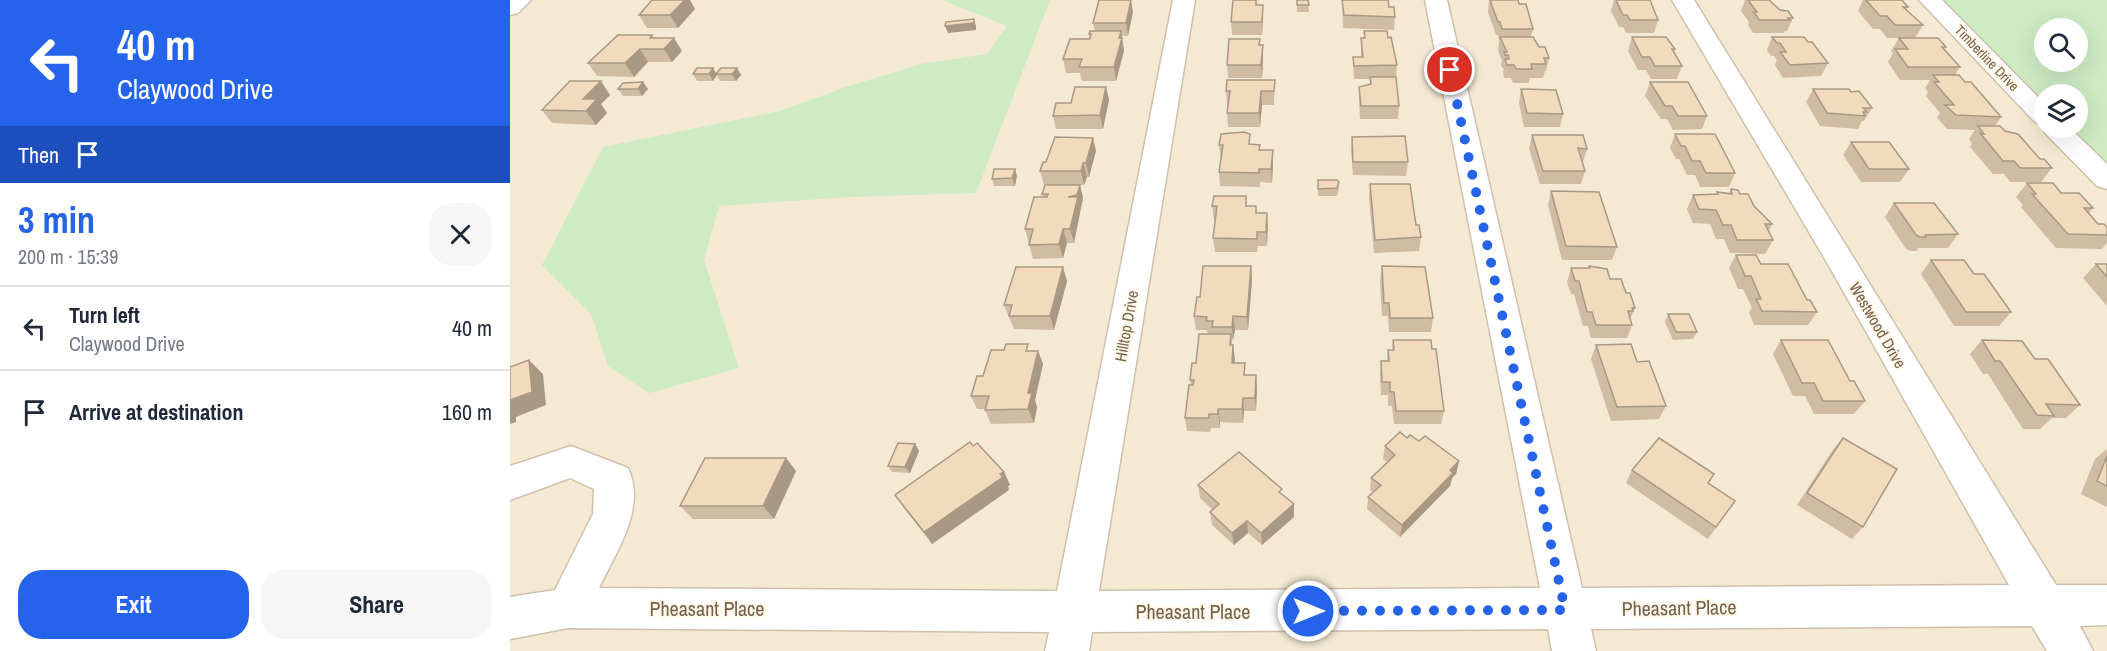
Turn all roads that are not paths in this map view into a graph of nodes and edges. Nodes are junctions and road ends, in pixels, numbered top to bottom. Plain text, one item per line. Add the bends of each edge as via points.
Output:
1 (520, 0) edge
2 (1184, 0) edge
3 (1436, 0) edge
4 (1683, 0) edge
5 (1930, 0) edge
6 (510, 8) edge
7 (2034, 107) edge
8 (2065, 138) edge
9 (2107, 180) edge
10 (510, 483) edge
11 (2043, 605) junction
12 (2107, 605) edge
13 (568, 608) junction
14 (1565, 610) junction
15 (510, 618) edge
16 (1071, 632) edge
17 (1574, 651) edge
18 (2071, 651) edge

1 - 6 street
2 - 16 street, Hilltop Drive
3 - 14 street
4 - 11 street, Westwood Drive
5 - 7 street, Timberline Drive
8 - 9 street
10 - 13 street via 571,462 614,480 613,515
11 - 12 street, Pheasant Place
11 - 14 street, Pheasant Place
11 - 18 street, Westwood Drive
13 - 15 street, Pheasant Place
13 - 16 street, Pheasant Place
14 - 16 street, Pheasant Place
14 - 17 street

